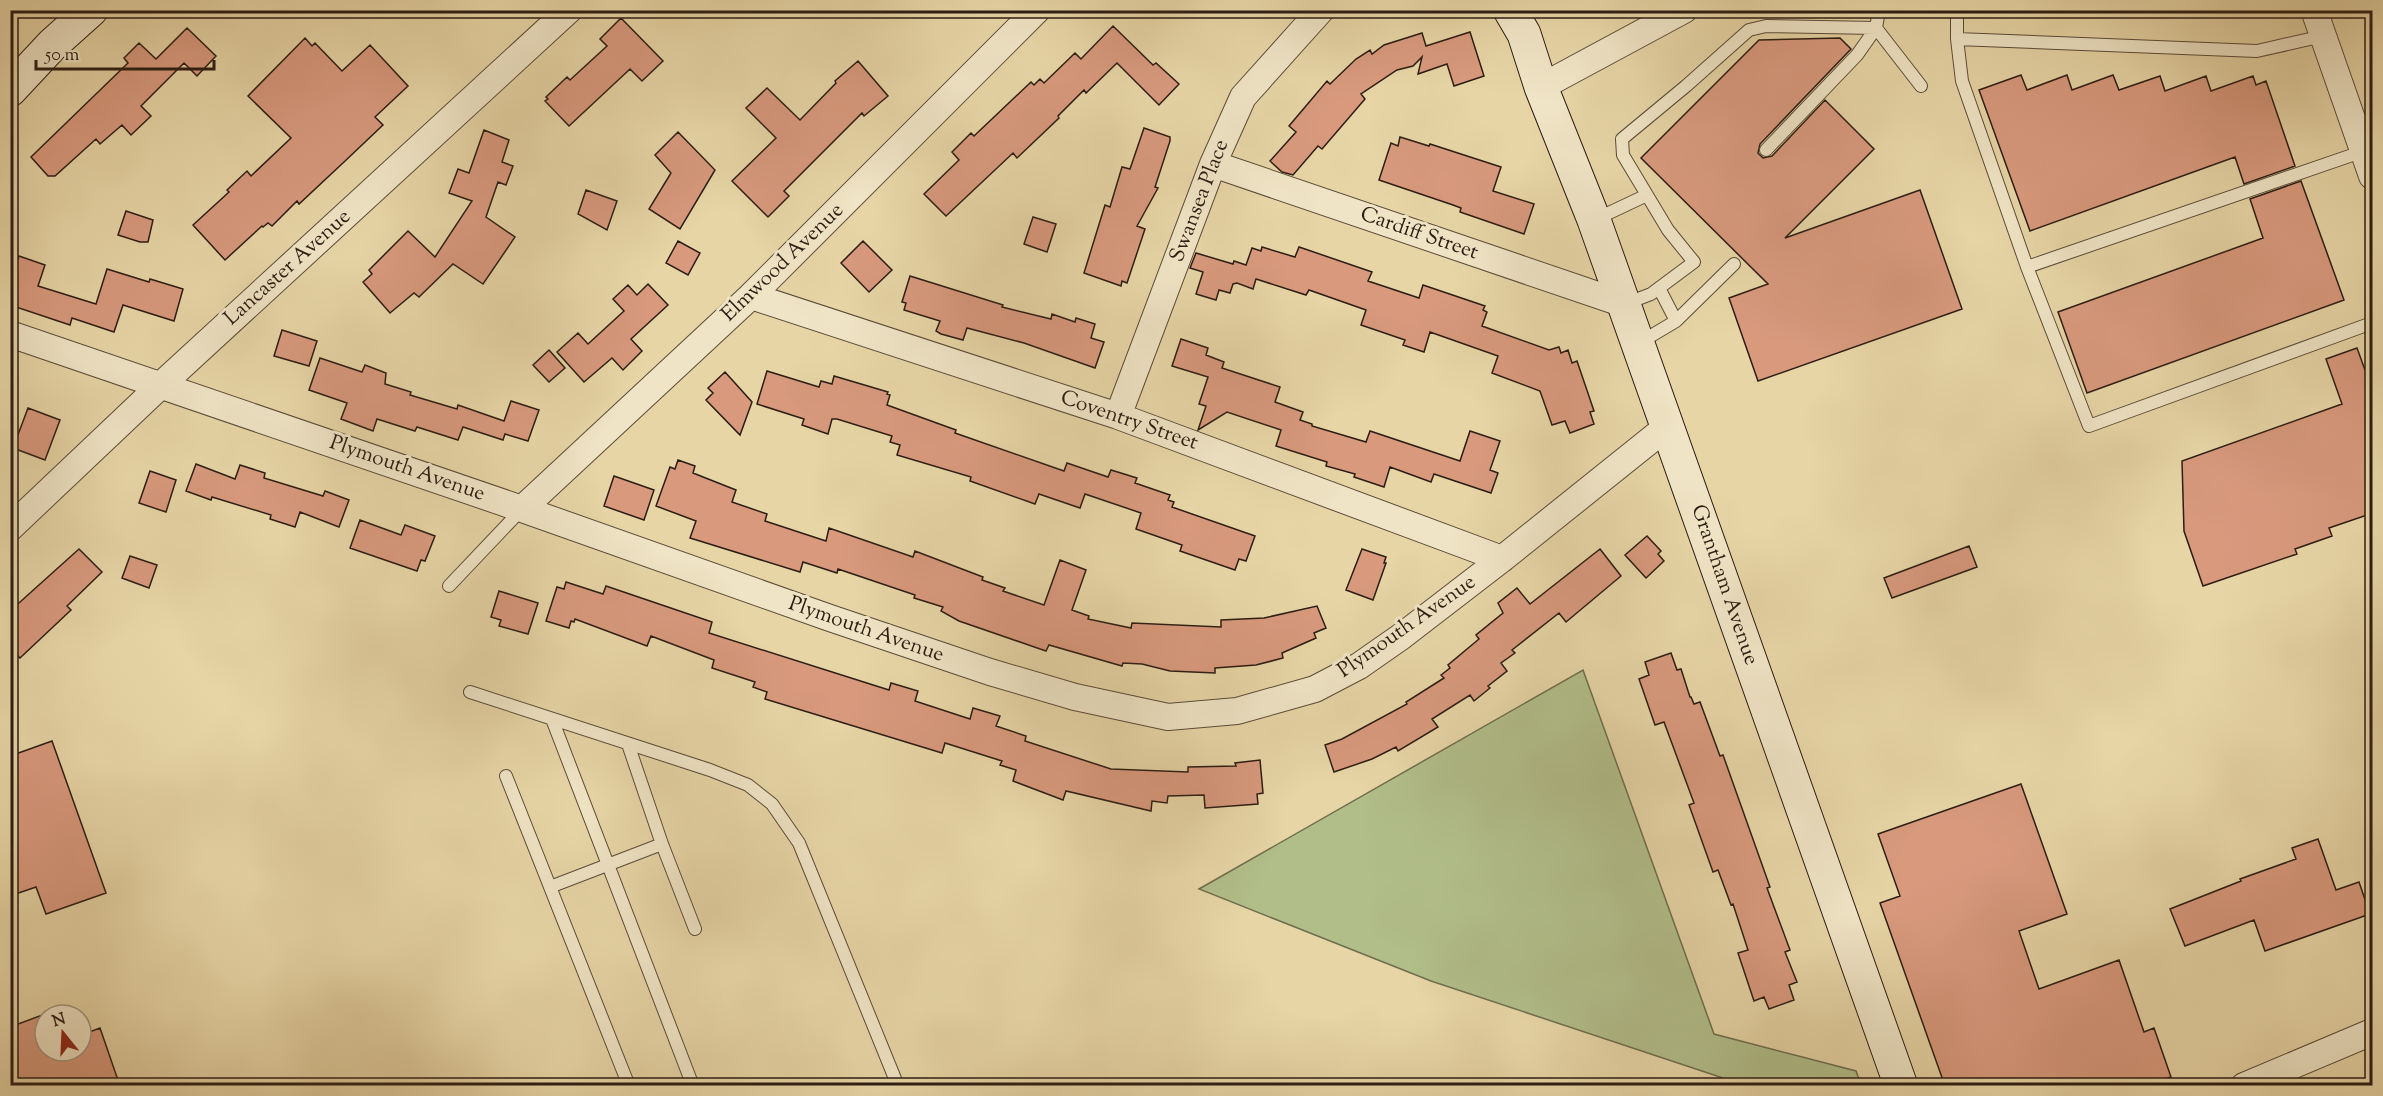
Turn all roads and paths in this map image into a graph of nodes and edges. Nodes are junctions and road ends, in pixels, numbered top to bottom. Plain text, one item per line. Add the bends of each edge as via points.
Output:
1 (56, 10) edge
2 (91, 10) edge
3 (569, 10) edge
4 (1037, 10) edge
5 (1321, 10) edge
6 (1684, 10) edge
7 (1879, 10) edge
8 (1957, 10) edge
9 (2314, 10) edge
10 (1520, 18) edge
11 (1876, 28) junction
12 (2323, 36) junction
13 (1957, 39) junction
14 (53, 45) junction
15 (1921, 86) dead end
16 (1541, 87) junction
17 (10, 90) edge
18 (1766, 150) dead end
19 (2364, 151) junction
20 (1214, 164) junction
21 (2373, 176) edge
22 (1647, 195) junction
23 (1594, 220) junction
24 (1734, 264) dead end
25 (2027, 267) junction
26 (1659, 288) junction
27 (751, 296) junction
28 (1624, 304) junction
29 (1676, 321) junction
30 (2373, 323) edge
31 (10, 334) edge
32 (1638, 344) junction
33 (161, 385) junction
34 (1118, 416) junction
35 (1668, 426) junction
36 (522, 509) junction
37 (10, 528) edge
38 (1502, 559) junction
39 (449, 586) dead end
40 (470, 692) dead end
41 (552, 719) junction
42 (628, 744) junction
43 (506, 776) dead end
44 (662, 844) junction
45 (608, 865) junction
46 (550, 886) junction
47 (695, 929) dead end
48 (2373, 1032) edge
49 (629, 1086) edge
50 (693, 1086) edge
51 (898, 1086) edge
52 (1901, 1086) edge
53 (2244, 1086) edge

1 - 14 street
2 - 14 street
3 - 33 street, Lancaster Avenue
4 - 27 street, Elmwood Avenue
5 - 20 street, Swansea Place via 1243,97
6 - 16 street
7 - 11 lane
8 - 13 lane
9 - 12 street
10 - 16 street, Grantham Avenue
11 - 15 lane
11 - 18 lane via 1857,55
11 - 22 lane via 1766,26 1749,30 1622,139 1623,155
12 - 13 lane via 2257,51
12 - 19 street
13 - 25 lane via 1962,81
14 - 17 street
16 - 23 street, Grantham Avenue
19 - 21 street
19 - 25 lane
20 - 28 street, Cardiff Street
20 - 34 street, Swansea Place
22 - 23 lane
22 - 26 lane via 1694,262
23 - 28 street, Grantham Avenue
24 - 29 lane
25 - 30 lane via 2089,426
26 - 28 lane
26 - 29 lane
27 - 34 street, Coventry Street
27 - 36 street, Elmwood Avenue
28 - 32 street, Grantham Avenue
29 - 32 lane
31 - 33 street, Plymouth Avenue
32 - 35 street, Grantham Avenue
33 - 36 street, Plymouth Avenue
33 - 37 street, Lancaster Avenue
34 - 38 street, Coventry Street
35 - 38 street, Plymouth Avenue
35 - 52 street, Grantham Avenue
36 - 38 street, Plymouth Avenue via 990,672 1075,697 1168,717 1237,711 1315,689 1359,666
36 - 39 lane
40 - 41 lane
41 - 42 lane
41 - 45 lane
42 - 44 lane
42 - 51 lane via 748,785 772,804 799,843
43 - 46 lane
44 - 45 lane
44 - 47 lane
45 - 46 lane
45 - 50 lane
46 - 49 lane
48 - 53 street

